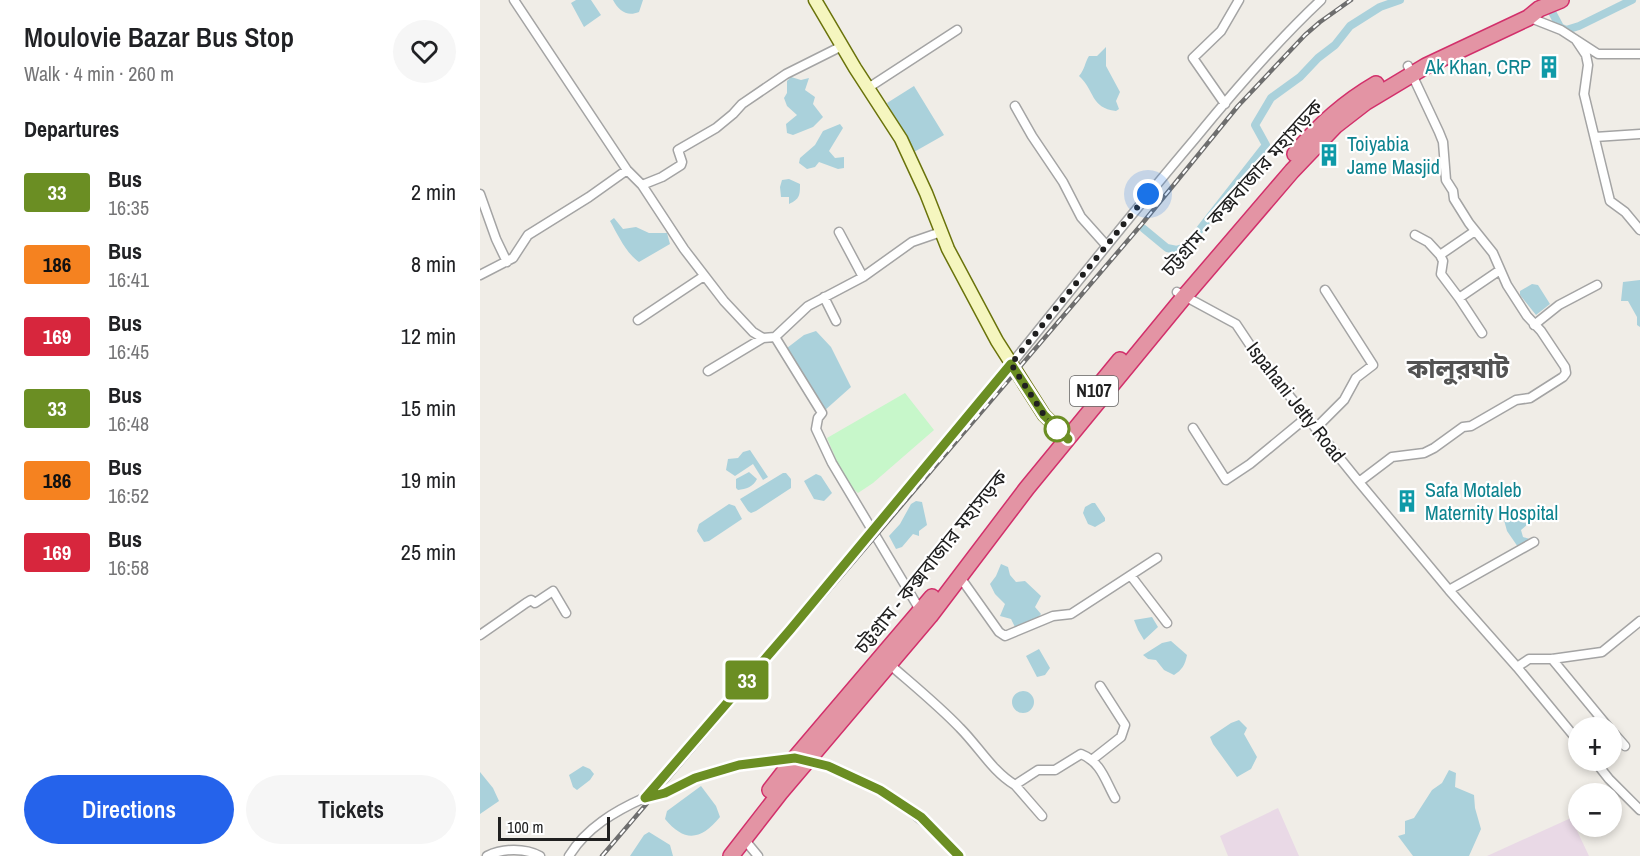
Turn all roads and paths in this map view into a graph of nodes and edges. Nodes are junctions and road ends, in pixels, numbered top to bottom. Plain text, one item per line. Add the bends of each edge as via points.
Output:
1 (514, 0) edge
2 (815, 0) edge
3 (1239, 0) edge
4 (1321, 0) edge
5 (1558, 1) edge
6 (1531, 13) junction
7 (957, 30) dead end
8 (1576, 40) junction
9 (842, 46) junction
10 (1640, 54) edge
11 (1410, 71) junction
12 (868, 88) junction
13 (1225, 104) junction
14 (1015, 106) dead end
15 (1640, 134) edge
16 (1595, 137) junction
17 (627, 170) junction
18 (642, 185) junction
19 (480, 194) edge
20 (1640, 230) edge
21 (1475, 231) junction
22 (839, 232) dead end
23 (941, 232) junction
24 (1415, 235) dead end
25 (1106, 244) junction
26 (1440, 255) junction
27 (507, 262) junction
28 (1500, 270) junction
29 (480, 275) edge
30 (704, 276) junction
31 (863, 277) junction
32 (1597, 285) dead end
33 (1325, 290) dead end
34 (1181, 295) junction
35 (824, 297) junction
36 (1458, 298) junction
37 (638, 320) dead end
38 (836, 321) dead end
39 (1534, 325) junction
40 (1482, 333) dead end
41 (775, 337) junction
42 (762, 338) junction
43 (1011, 364) junction
44 (708, 371) dead end
45 (1306, 417) junction
46 (1193, 428) dead end
47 (1316, 429) junction
48 (1064, 436) junction
49 (1359, 482) junction
50 (873, 530) junction
51 (1534, 542) dead end
52 (1157, 558) dead end
53 (1131, 576) junction
54 (960, 577) junction
55 (1449, 590) junction
56 (920, 610) junction
57 (566, 613) dead end
58 (1640, 621) edge
59 (1167, 623) dead end
60 (480, 634) edge
61 (1552, 659) junction
62 (885, 660) junction
63 (1517, 667) junction
64 (1100, 686) dead end
65 (1600, 717) edge
66 (1568, 729) edge
67 (1622, 743) edge
68 (1625, 746) dead end
69 (801, 759) junction
70 (1092, 759) junction
71 (1603, 771) edge
72 (1016, 785) junction
73 (645, 798) junction
74 (1114, 798) dead end
75 (1640, 810) edge
76 (1042, 816) dead end
77 (744, 839) junction
78 (488, 856) edge
79 (540, 856) edge
80 (569, 856) edge
81 (718, 856) edge
82 (731, 856) edge
83 (758, 856) edge
84 (959, 856) edge

1 - 17 street
2 - 9 street
3 - 13 street via 1221,31 1193,58
4 - 13 street via 1289,30
5 - 6 highway, N107
6 - 8 street
6 - 11 highway, চট্টগ্রাম - কক্সবাজার মহাসড়ক / N107
7 - 12 street
8 - 10 street via 1598,54
8 - 16 street via 1588,65 1584,94
9 - 12 street
9 - 18 street via 786,74 742,104 716,128 678,150 681,165
11 - 21 street, Ispahani Jetty Road via 1443,142 1446,180
11 - 34 highway, চট্টগ্রাম - কক্সবাজার মহাসড়ক / N107 via 1335,126
12 - 23 street via 901,139
13 - 25 street
14 - 25 street via 1081,217
15 - 16 street
16 - 20 street via 1610,201
17 - 18 street
17 - 27 street via 528,235
18 - 30 street
19 - 27 street
21 - 26 street
21 - 28 street, Ispahani Jetty Road via 1494,253
22 - 31 street
23 - 31 street via 912,242
23 - 43 street
24 - 26 street
25 - 43 street
26 - 36 street via 1441,274
27 - 29 street
28 - 36 street
28 - 39 street, Ispahani Jetty Road
30 - 37 street
30 - 42 street
31 - 35 street
32 - 39 street via 1559,305
33 - 47 street via 1374,365 1356,378 1344,400
34 - 45 street, Ispahani Jetty Road via 1236,324
34 - 48 highway, চট্টগ্রাম - কক্সবাজার মহাসড়ক / N107
35 - 38 street
35 - 41 street via 801,310
36 - 40 street
39 - 49 street, Ispahani Jetty Road via 1565,367 1563,377 1530,398 1516,400 1463,427 1424,453 1392,457
41 - 42 street
41 - 50 street via 822,413 816,429
42 - 44 street
43 - 48 street via 1044,415
43 - 50 street
45 - 46 street via 1226,480
45 - 47 street, Ispahani Jetty Road
47 - 49 street, Ispahani Jetty Road
48 - 54 highway, চট্টগ্রাম - কক্সবাজার মহাসড়ক / N107
48 - 56 highway, চট্টগ্রাম - কক্সবাজার মহাসড়ক / N107
49 - 55 street
50 - 56 street
50 - 73 street
51 - 55 street
52 - 53 street
53 - 54 street via 1071,614 1053,616 1005,636
53 - 59 street
54 - 62 highway, চট্টগ্রাম - কক্সবাজার মহাসড়ক / N107
55 - 63 street
56 - 62 highway, চট্টগ্রাম - কক্সবাজার মহাসড়ক / N107
57 - 60 street via 553,591 535,603 531,600
58 - 61 street via 1602,652
61 - 63 street via 1529,659
61 - 65 street
62 - 69 highway, চট্টগ্রাম - কক্সবাজার মহাসড়ক / N107
62 - 72 street
63 - 66 street
64 - 70 street via 1125,725 1121,737
67 - 68 street
69 - 73 street via 739,765
69 - 77 highway, চট্টগ্রাম - কক্সবাজার মহাসড়ক / N107
69 - 81 highway, চট্টগ্রাম - কক্সবাজার মহাসড়ক / N107
69 - 84 street via 828,766 880,790 921,817
70 - 72 street via 1081,754 1055,770 1038,770
70 - 74 street
71 - 75 street
72 - 76 street
73 - 80 street via 590,829
77 - 82 highway, চট্টগ্রাম - কক্সবাজার মহাসড়ক / N107
77 - 83 street
78 - 79 street via 510,850

